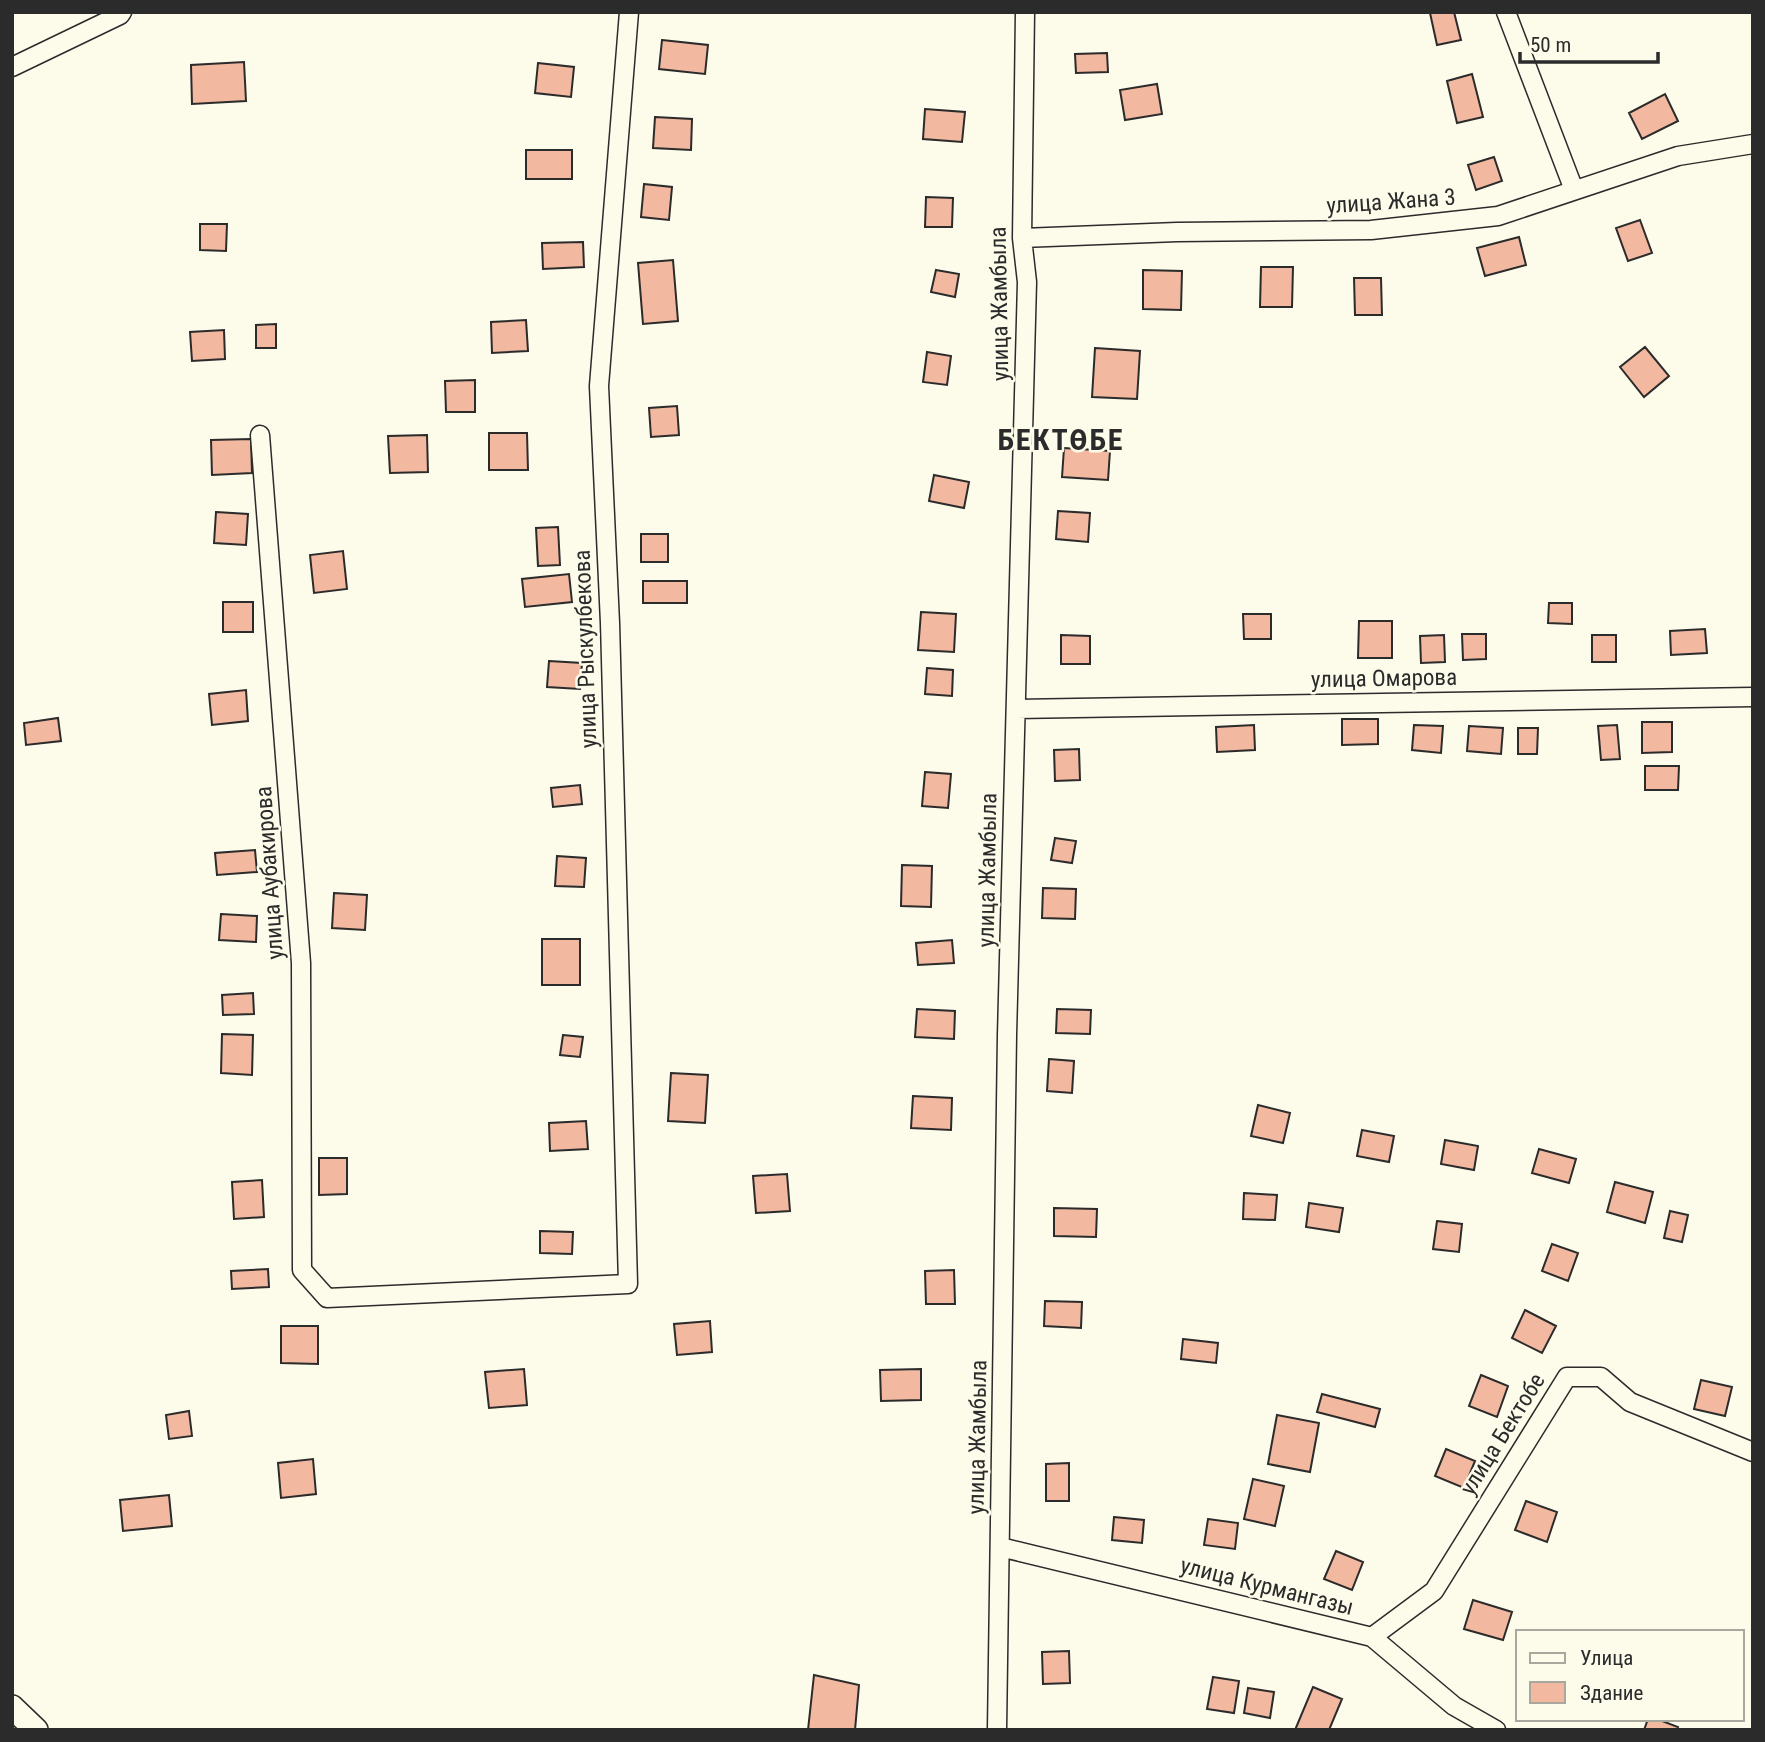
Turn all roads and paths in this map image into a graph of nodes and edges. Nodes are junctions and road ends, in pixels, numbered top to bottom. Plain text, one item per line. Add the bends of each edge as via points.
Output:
1 (122, 12) edge
2 (629, 12) edge
3 (1025, 12) edge
4 (1506, 12) edge
5 (12, 67) edge
6 (1753, 144) edge
7 (1574, 190) junction
8 (1022, 239) junction
9 (260, 435) dead end
10 (1753, 697) edge
11 (1016, 709) junction
12 (327, 1298) joint
13 (1753, 1452) edge
14 (1000, 1547) junction
15 (1372, 1637) junction
16 (12, 1707) edge
17 (36, 1730) edge
18 (998, 1730) edge
19 (1496, 1730) edge

1 - 5 street
2 - 12 street, улица Рыскулбекова via 598,386 610,624 628,1284
3 - 8 street, улица Жамбыла
4 - 7 street
6 - 7 street, улица Жана 3 via 1678,156
7 - 8 street, улица Жана 3 via 1498,216 1371,230
8 - 11 street, улица Жамбыла via 1027,282
9 - 12 street, улица Аубакирова via 301,963 302,1270
10 - 11 street, улица Омарова
11 - 14 street, улица Жамбыла
13 - 15 street, улица Бектобе via 1630,1402 1601,1377 1567,1377 1434,1591
14 - 15 street, улица Курмангазы
14 - 18 street, улица Жамбыла
15 - 19 street, улица Курмангазы via 1454,1706
16 - 17 main road

